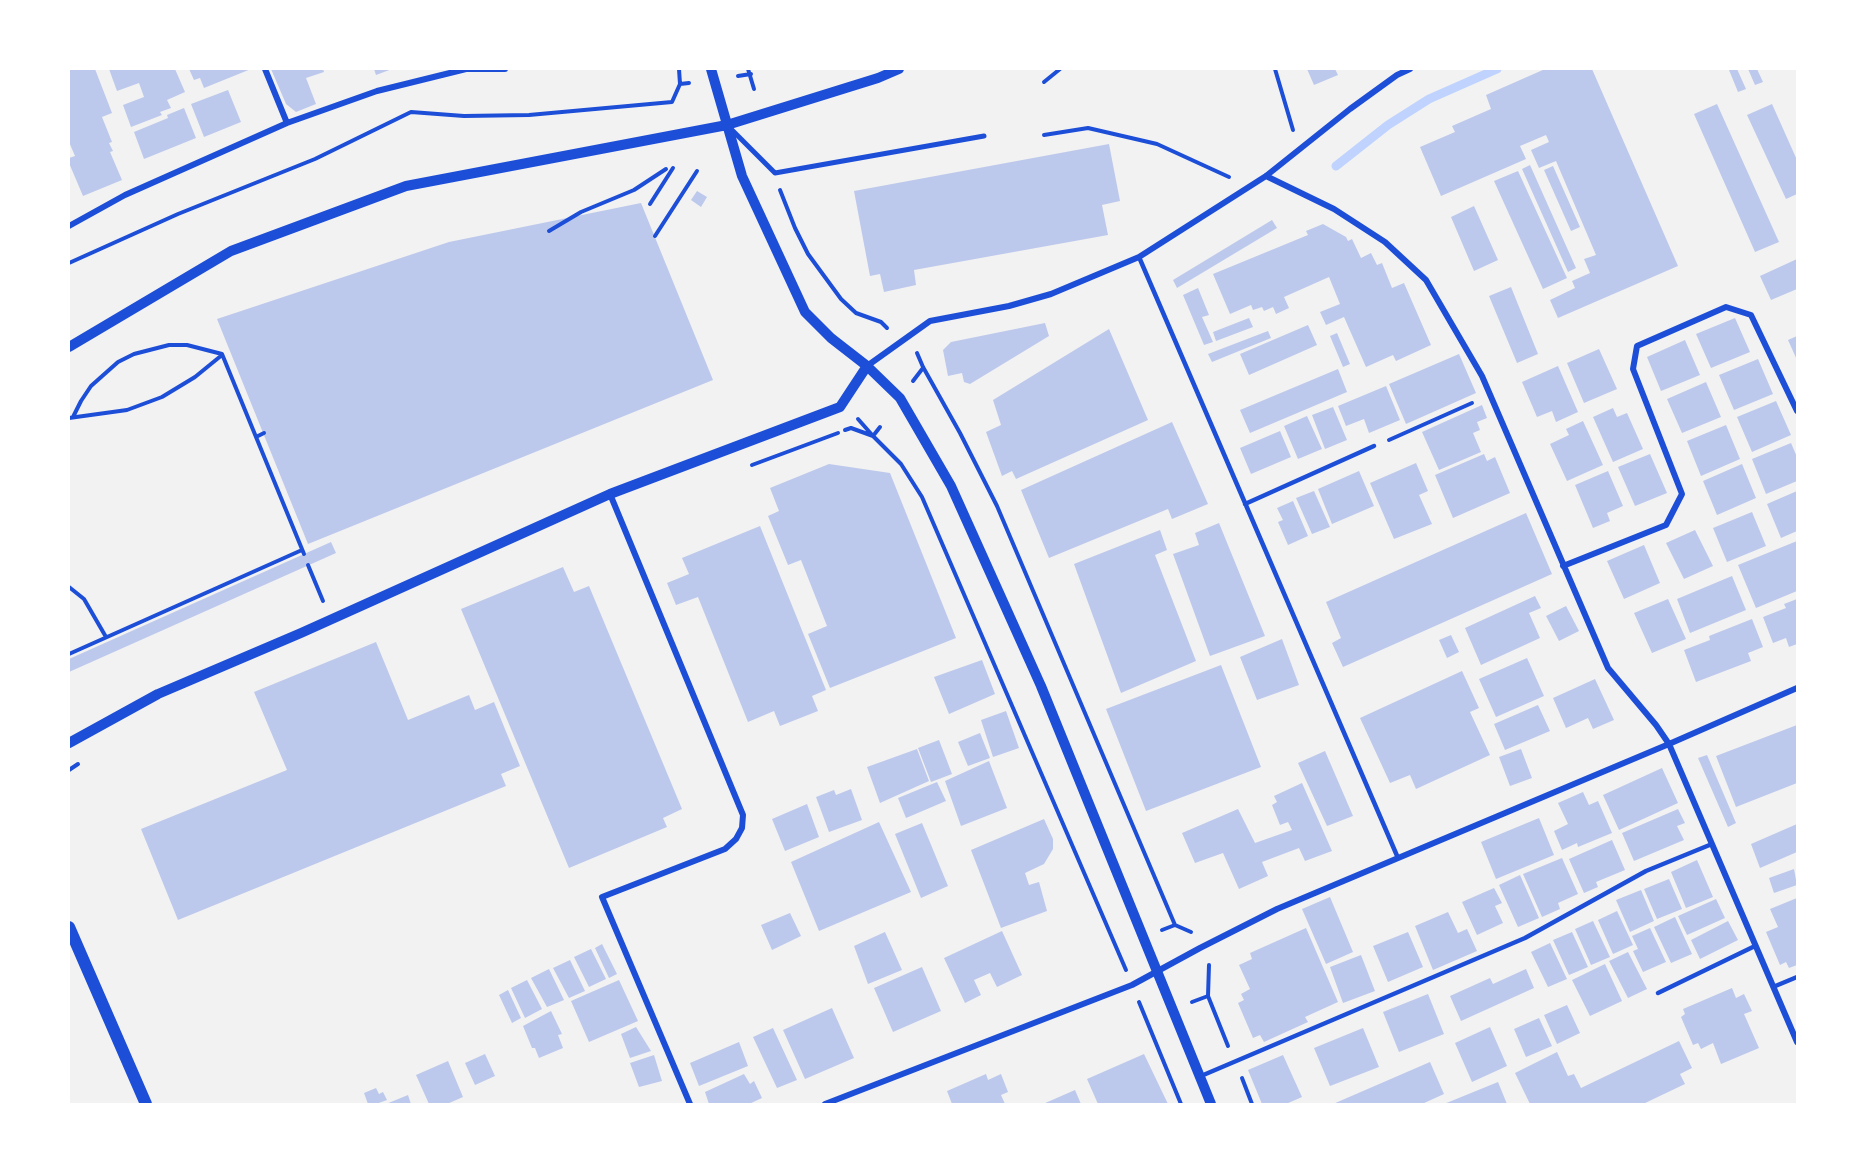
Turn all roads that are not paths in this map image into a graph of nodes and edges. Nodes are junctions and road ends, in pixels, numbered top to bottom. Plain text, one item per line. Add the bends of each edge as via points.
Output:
1 (265, 69) edge
2 (505, 69) edge
3 (711, 69) edge
4 (899, 69) edge
5 (1410, 69) edge
6 (287, 123) junction
7 (727, 125) junction
8 (984, 136) dead end
9 (1266, 176) junction
10 (69, 226) edge
11 (1139, 257) junction
12 (69, 347) edge
13 (867, 366) junction
14 (1797, 411) edge
15 (1374, 446) road end
16 (610, 494) junction
17 (1245, 504) junction
18 (1563, 566) junction
19 (1797, 688) edge
20 (69, 743) edge
21 (1669, 744) junction
22 (1712, 844) junction
23 (1398, 858) junction
24 (69, 927) edge
25 (1755, 946) junction
26 (1157, 970) junction
27 (1797, 977) edge
28 (1773, 987) junction
29 (1658, 993) dead end
30 (1797, 1042) edge
31 (1200, 1077) junction
32 (146, 1104) edge
33 (690, 1104) edge
34 (825, 1104) edge
35 (1211, 1104) edge

1 - 6 street
2 - 6 street via 466,69 377,91
3 - 7 street
4 - 7 street
5 - 9 street via 1350,109
6 - 10 street via 125,195
7 - 8 street via 775,173
7 - 12 street via 406,186 231,251
7 - 13 street via 742,176 805,312
9 - 11 street
9 - 18 street via 1334,209 1385,242 1426,280 1482,376
11 - 13 street via 1051,294 930,321
11 - 17 lane
13 - 16 street via 840,406
13 - 26 street via 900,399 951,486 1041,686
14 - 18 street via 1751,315 1726,307 1637,346 1633,369 1682,494 1666,525
15 - 17 lane
16 - 20 street via 158,694
16 - 33 street via 743,814 742,828 725,849 603,897
17 - 23 lane
18 - 21 street via 1608,668
19 - 21 street
21 - 22 street
21 - 23 street
22 - 25 street
22 - 31 lane via 1646,871 1525,938
23 - 26 street via 1277,909
24 - 32 main road
25 - 28 street
25 - 29 lane
26 - 31 street
26 - 34 street via 1132,985
27 - 28 lane
28 - 30 street
31 - 35 street

